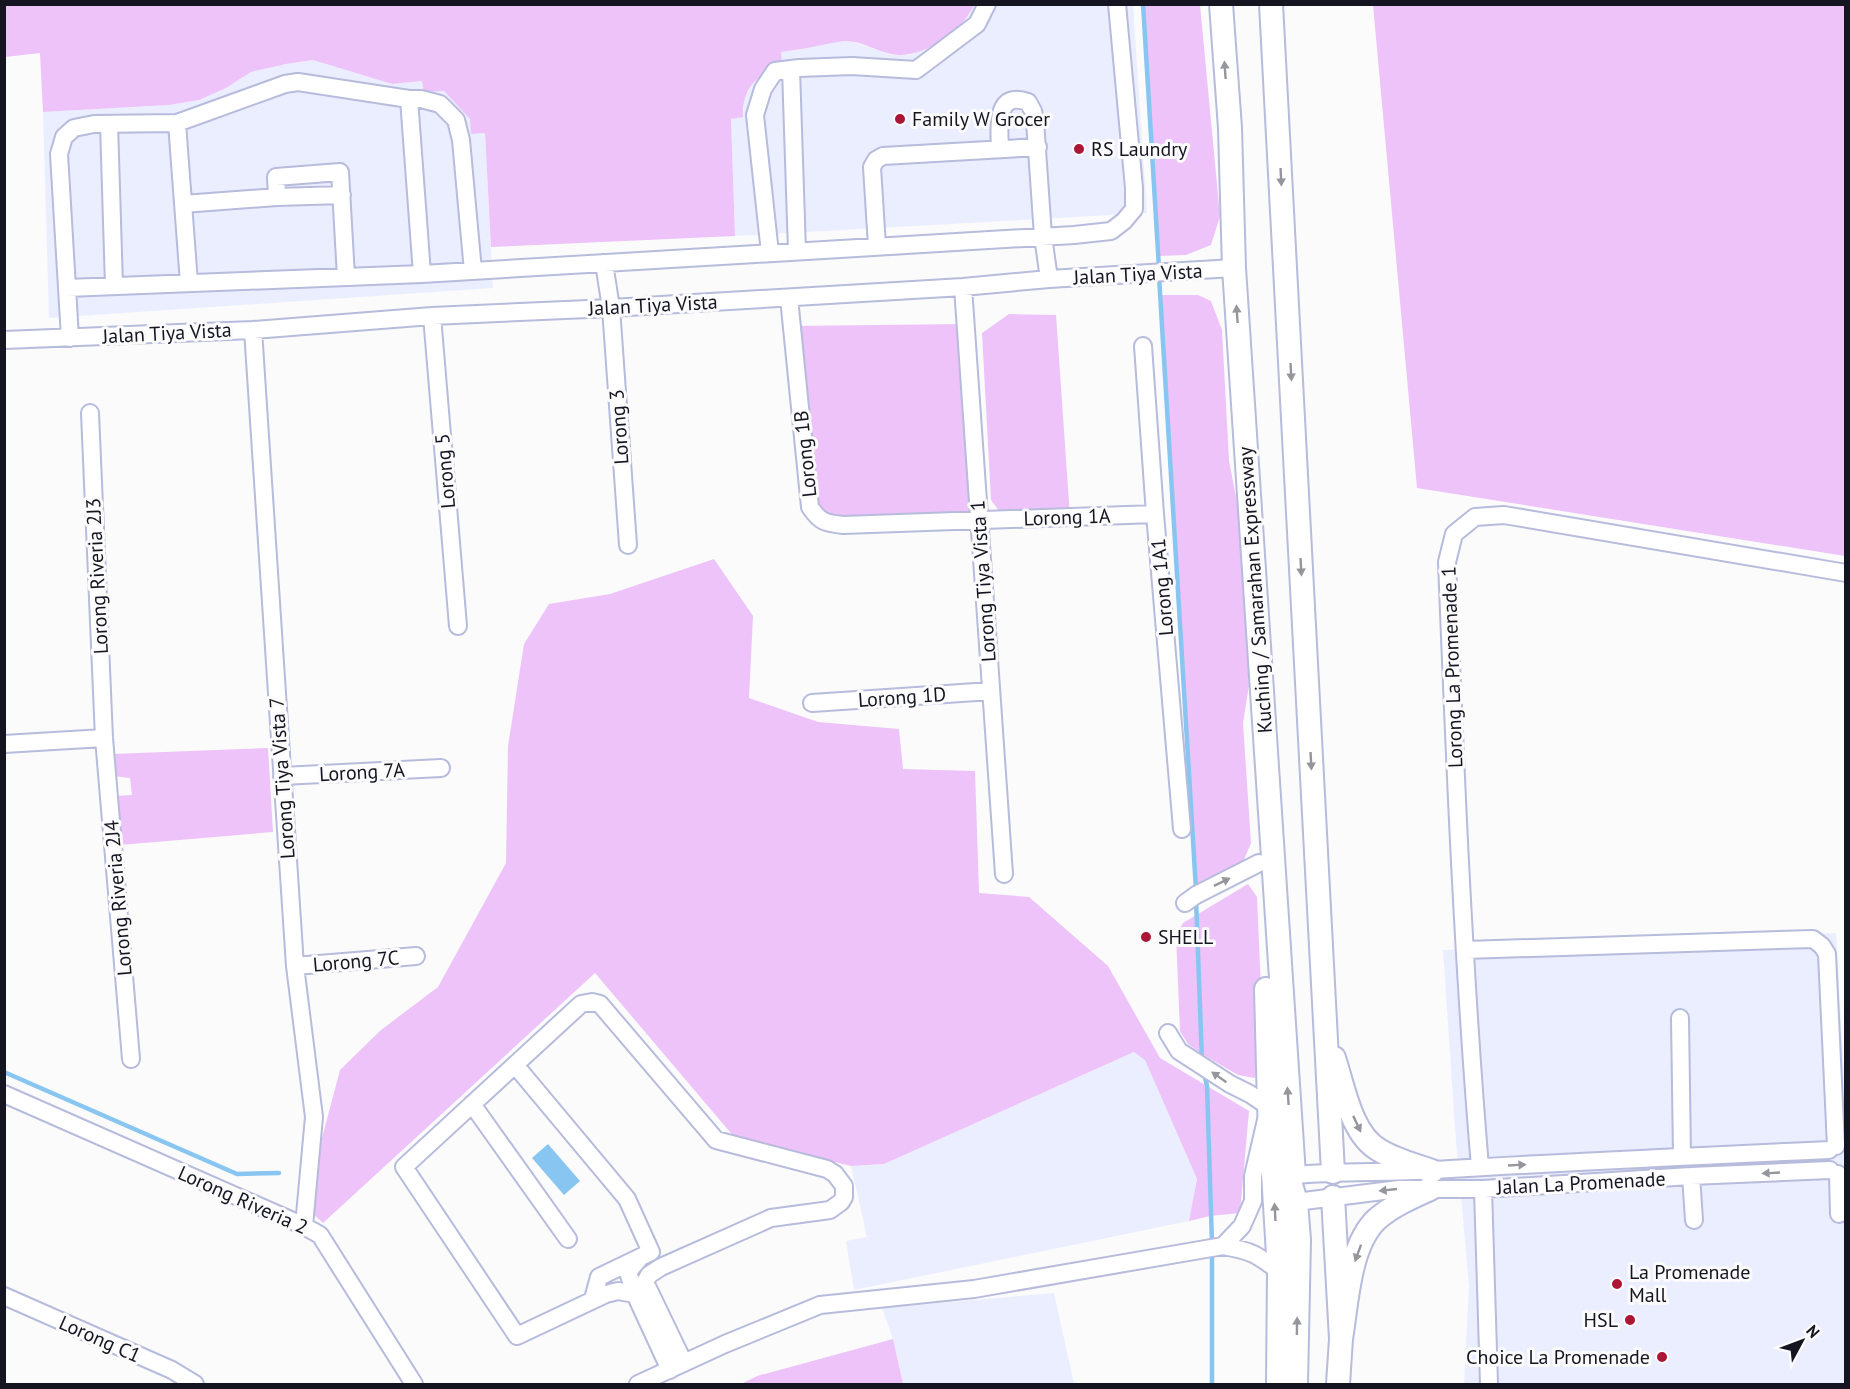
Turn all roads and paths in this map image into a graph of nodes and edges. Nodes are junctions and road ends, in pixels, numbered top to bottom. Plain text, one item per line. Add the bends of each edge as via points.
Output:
1 (987, 4) edge
2 (1117, 4) edge
3 (1221, 4) edge
4 (1271, 4) edge
5 (791, 69) junction
6 (409, 99) junction
7 (177, 123) junction
8 (109, 124) junction
9 (1038, 147) junction
10 (1000, 148) junction
11 (183, 204) junction
12 (1043, 236) junction
13 (877, 246) junction
14 (797, 251) junction
15 (770, 253) junction
16 (604, 263) junction
17 (1234, 268) junction
18 (472, 271) junction
19 (422, 273) junction
20 (346, 277) junction
21 (1049, 279) junction
22 (189, 283) junction
23 (114, 286) junction
24 (963, 287) junction
25 (67, 288) junction
26 (789, 298) junction
27 (611, 308) junction
28 (432, 316) junction
29 (254, 330) junction
30 (70, 338) junction
31 (4, 340) edge
32 (1143, 346) dead end
33 (90, 413) dead end
34 (1155, 514) junction
35 (979, 521) junction
36 (628, 545) dead end
37 (1845, 573) edge
38 (458, 626) dead end
39 (1262, 685) junction
40 (991, 691) junction
41 (812, 703) dead end
42 (104, 738) junction
43 (4, 744) edge
44 (441, 768) dead end
45 (282, 776) junction
46 (1182, 829) dead end
47 (1259, 863) junction
48 (1004, 874) dead end
49 (1185, 903) dead end
50 (1465, 950) junction
51 (416, 956) dead end
52 (296, 966) junction
53 (1680, 1018) dead end
54 (1325, 1029) junction
55 (1168, 1033) dead end
56 (131, 1059) dead end
57 (515, 1065) junction
58 (4, 1094) edge
59 (472, 1104) junction
60 (1269, 1107) junction
61 (1837, 1148) edge
62 (1682, 1156) junction
63 (1480, 1167) junction
64 (1333, 1172) junction
65 (1838, 1172) edge
66 (1294, 1175) joint
67 (1691, 1176) junction
68 (1431, 1180) junction
69 (1483, 1189) junction
70 (1333, 1197) junction
71 (1296, 1202) junction
72 (1839, 1214) dead end
73 (1694, 1220) dead end
74 (304, 1226) junction
75 (568, 1239) dead end
76 (1223, 1246) junction
77 (639, 1259) junction
78 (1278, 1271) junction
79 (635, 1294) junction
80 (4, 1296) edge
81 (593, 1299) junction
82 (1341, 1339) junction
83 (677, 1366) junction
84 (195, 1384) edge
85 (414, 1384) edge
86 (638, 1384) edge
87 (1278, 1384) edge
88 (1296, 1384) edge
89 (1338, 1384) edge
90 (1489, 1384) edge

1 - 5 street via 977,24 916,70 852,66
2 - 12 street via 1134,209 1111,231
17 -> 3 highway, Kuching / Samarahan Expressway
4 -> 54 highway
5 - 14 street
5 - 15 street via 775,71 763,89 755,115
6 - 7 street via 298,82
6 - 18 street via 440,104 456,120
6 - 19 street
7 - 8 street
7 - 11 street
8 - 23 street
8 - 25 street via 74,128 64,137 59,154
9 - 10 street
9 - 10 street via 1033,111 1028,102 1017,98 1003,107
9 - 12 street
10 - 13 street via 883,156 876,160 872,167
11 - 20 street via 342,195
11 - 22 street
12 - 13 street
12 - 21 street
13 - 14 street
14 - 15 street
15 - 16 street
16 - 18 street
16 - 27 street, Lorong 3
17 - 21 street, Jalan Tiya Vista
39 -> 17 highway, Kuching / Samarahan Expressway
18 - 19 street
19 - 20 street
20 - 22 street
21 - 24 street, Jalan Tiya Vista
22 - 23 street
23 - 25 street
24 - 26 street, Jalan Tiya Vista
24 - 35 street, Lorong Tiya Vista 1
25 - 30 street
26 - 27 street, Jalan Tiya Vista
26 - 35 street, Lorong 1B via 810,507 817,517 826,523 843,525
27 - 28 street, Jalan Tiya Vista
27 - 36 street, Lorong 3
28 - 29 street, Jalan Tiya Vista
28 - 38 street, Lorong 5
29 - 30 street, Jalan Tiya Vista
29 - 45 street, Lorong Tiya Vista 7
30 - 31 street
32 - 34 street, Lorong 1A1
33 - 42 street, Lorong Riveria 2J3
34 - 35 street, Lorong 1A
34 - 46 street, Lorong 1A1
35 - 40 street, Lorong Tiya Vista 1
37 - 50 street, Lorong La Promenade 1 via 1504,515 1475,517 1454,534 1447,562
39 - 47 highway via 1253,697 1251,716
66 -> 39 highway, Kuching / Samarahan Expressway
40 - 41 street, Lorong 1D
40 - 48 street, Lorong Tiya Vista 1
42 - 43 street
42 - 56 street, Lorong Riveria 2J4
44 - 45 street, Lorong 7A
45 - 52 street, Lorong Tiya Vista 7
49 -> 47 street
47 - 60 highway
50 - 61 street via 1813,939 1827,954
50 - 63 street, Lorong La Promenade 1
51 - 52 street, Lorong 7C
52 - 74 street, Lorong Tiya Vista 7 via 314,1117
53 - 62 street
54 - 64 highway
54 -> 68 highway via 1358,1129 1378,1150
60 -> 55 street via 1179,1052
57 - 59 street
57 - 77 street via 627,1199 651,1252
57 - 83 street via 581,1004 600,1004 716,1140 827,1169 844,1185 841,1202 830,1210 771,1218 649,1275 645,1282
58 - 74 street, Lorong Riveria 2
59 - 75 street
59 - 81 street via 404,1167 517,1336
60 - 71 highway
60 - 76 street via 1253,1176 1253,1201 1242,1226
78 -> 60 highway
61 - 62 street, Jalan La Promenade
61 - 65 street via 1825,1158 1825,1163
63 -> 62 street, Jalan La Promenade
63 - 68 street, Jalan La Promenade
64 - 66 street, Jalan La Promenade
64 - 68 street, Jalan La Promenade
65 -> 67 street, Jalan La Promenade
65 - 72 street
67 - 69 street, Jalan La Promenade
67 - 73 street
68 - 69 street, Jalan La Promenade
68 -> 70 street, Jalan La Promenade via 1399,1189
68 -> 82 highway via 1377,1219 1368,1231 1352,1271
69 - 90 street
70 - 71 street, Jalan La Promenade
70 - 82 highway
88 -> 71 highway
74 - 85 street, Lorong Riveria 2 via 320,1235
76 - 78 street via 1257,1254
76 - 83 street via 974,1289 820,1305
77 - 79 street via 628,1272
77 - 81 street via 599,1277
78 - 87 highway
79 - 81 street via 618,1291
79 - 83 street
80 - 84 street, Lorong C1 via 172,1370
82 - 89 highway
83 - 86 street

